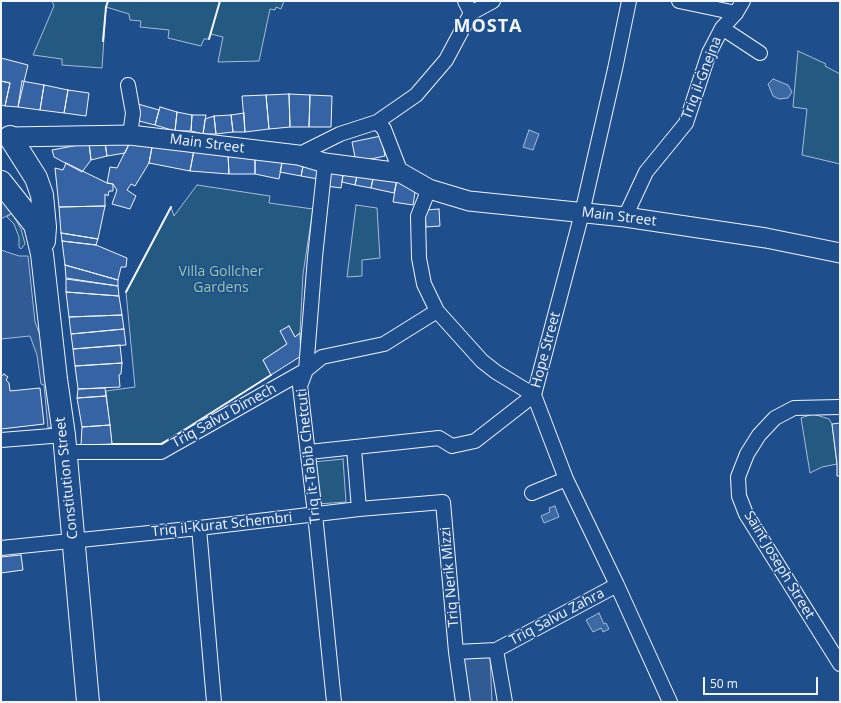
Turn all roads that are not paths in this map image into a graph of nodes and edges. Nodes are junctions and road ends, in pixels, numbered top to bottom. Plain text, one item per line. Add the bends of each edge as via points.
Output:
1 (493, 1) edge
2 (629, 1) edge
3 (679, 1) edge
4 (468, 7) edge
5 (740, 7) edge
6 (722, 28) junction
7 (760, 53) dead end
8 (128, 85) dead end
9 (377, 122) junction
10 (130, 135) junction
11 (4, 139) edge
12 (298, 155) junction
13 (326, 163) junction
14 (402, 173) junction
15 (1, 182) edge
16 (429, 189) junction
17 (582, 213) junction
18 (624, 217) junction
19 (840, 253) edge
20 (42, 254) junction
21 (437, 311) junction
22 (306, 370) junction
23 (534, 395) junction
24 (840, 408) edge
25 (1, 440) edge
26 (64, 444) junction
27 (354, 448) junction
28 (308, 452) junction
29 (566, 479) junction
30 (532, 492) dead end
31 (443, 502) joint
32 (359, 509) junction
33 (315, 514) junction
34 (199, 528) junction
35 (73, 540) junction
36 (1, 548) edge
37 (617, 585) junction
38 (496, 650) junction
39 (456, 652) junction
40 (840, 664) edge
41 (88, 702) edge
42 (214, 702) edge
43 (334, 702) edge
44 (463, 702) edge
45 (505, 702) edge
46 (670, 702) edge

1 - 4 street
2 - 17 street, Hope Street
3 - 5 street
4 - 9 street via 446,60 416,95
5 - 6 street, Triq il-Ġnejna
6 - 7 street
6 - 18 street, Triq il-Ġnejna via 709,53 686,123 646,172
8 - 10 street via 133,113
9 - 12 street via 340,134
9 - 14 street via 384,129
10 - 11 main road, Main Street
10 - 12 main road, Main Street
11 - 20 main road via 36,178 42,195 45,226
12 - 13 main road, Main Street
13 - 14 main road, Main Street
13 - 22 street, Triq it-Tabib Chetcuti
14 - 16 main road, Main Street
15 - 20 main road via 35,225
16 - 17 main road, Main Street via 469,201
16 - 21 street via 418,216 419,258 424,284
17 - 18 main road, Main Street
17 - 23 street, Hope Street
18 - 19 main road, Main Street via 766,238
20 - 26 main road, Constitution Street
21 - 22 street, Triq Salvu Dimech via 384,344 322,357
21 - 23 street via 482,361
22 - 26 street, Triq Salvu Dimech via 161,452
22 - 28 street, Triq it-Tabib Chetcuti via 300,386
23 - 27 street via 475,441 452,446 439,438
23 - 29 street, Hope Street
24 - 40 street, Saint Joseph Street via 794,408 775,418 747,454 738,477 739,496 746,514
25 - 26 street, Triq Salvu Dimech
26 - 35 main road, Constitution Street
27 - 28 street
27 - 32 street
28 - 33 street, Triq it-Tabib Chetcuti
29 - 30 street
29 - 37 street, Hope Street
31 - 32 street, Triq il-Kurat Schembri
31 - 39 street, Triq Nerik Mizzi
32 - 33 street, Triq il-Kurat Schembri
33 - 34 street, Triq il-Kurat Schembri
33 - 43 street, Triq it-Tabib Chetcuti
34 - 35 street, Triq il-Kurat Schembri
34 - 42 street
35 - 36 street, Triq il-Kurat Schembri
35 - 41 main road, Constitution Street
37 - 38 street, Triq Salvu Zahra
37 - 46 street, Hope Street
38 - 39 street
38 - 45 street
39 - 44 street, Triq Nerik Mizzi

